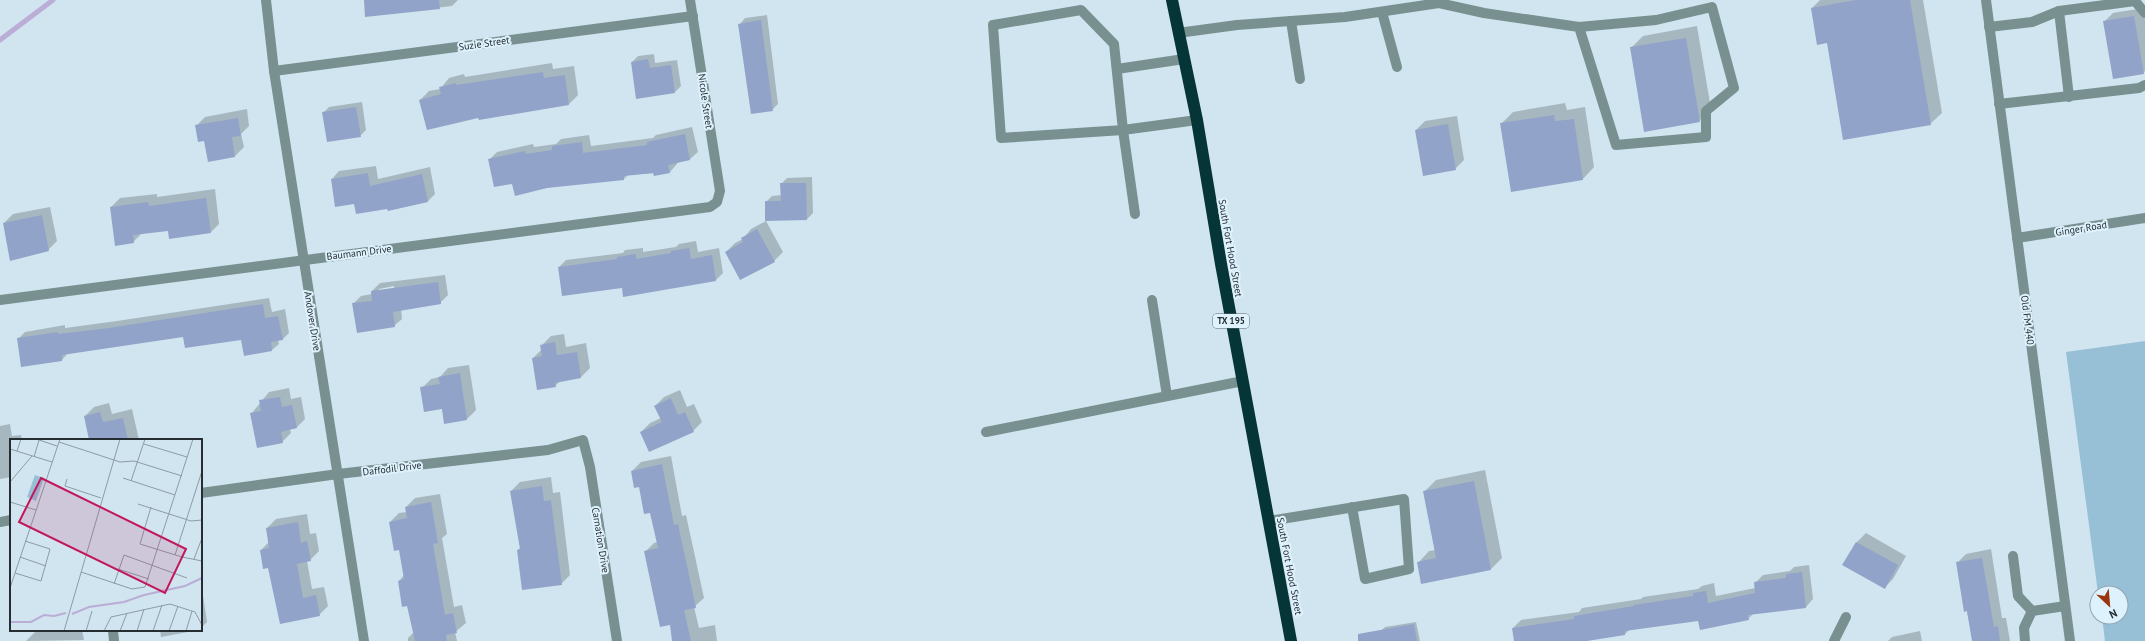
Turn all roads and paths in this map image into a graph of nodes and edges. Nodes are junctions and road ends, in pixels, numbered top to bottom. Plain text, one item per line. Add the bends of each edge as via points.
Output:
1 (266, 0) edge
2 (690, 0) edge
3 (1172, 0) edge
4 (1986, 0) edge
5 (2059, 11) junction
6 (1382, 12) junction
7 (2145, 13) edge
8 (694, 16) junction
9 (1291, 21) junction
10 (1989, 26) junction
11 (1579, 27) junction
12 (1178, 33) junction
13 (1184, 59) junction
14 (1397, 67) dead end
15 (1117, 69) junction
16 (274, 71) junction
17 (1300, 79) dead end
18 (2145, 85) edge
19 (2069, 97) junction
20 (2000, 104) junction
21 (1197, 120) junction
22 (1122, 130) junction
23 (717, 202) joint
24 (1135, 214) dead end
25 (2145, 218) edge
26 (2017, 238) junction
27 (304, 259) junction
28 (0, 300) edge
29 (1152, 300) dead end
30 (1243, 381) junction
31 (1167, 396) junction
32 (986, 432) dead end
33 (583, 440) joint
34 (338, 474) junction
35 (202, 493) edge
36 (1352, 507) junction
37 (10, 520) edge
38 (1269, 520) junction
39 (0, 522) edge
40 (2014, 556) dead end
41 (2065, 606) junction
42 (2032, 611) junction
43 (1846, 617) dead end
44 (113, 631) edge
45 (114, 641) edge
46 (364, 641) edge
47 (617, 641) edge
48 (1291, 641) edge
49 (1834, 641) edge
50 (2025, 641) edge
51 (2070, 641) edge

1 - 16 street, Andover Drive
2 - 8 street, Nicole Street
3 - 12 highway, South Fort Hood Street / TX 195
4 - 10 street, Old FM 440
5 - 7 street via 2135,1
5 - 10 street via 2032,22
5 - 19 street
6 - 9 street
6 - 11 street via 1439,3 1484,13
6 - 14 street
8 - 16 street, Suzie Street
8 - 23 street, Nicole Street via 720,191
9 - 12 street via 1237,24
9 - 17 street
10 - 20 street, Old FM 440
11 - 11 street via 1656,20 1712,7 1734,88 1706,111 1706,138 1616,145
12 - 13 highway, South Fort Hood Street / TX 195
13 - 15 street
13 - 21 highway, South Fort Hood Street / TX 195
15 - 22 street
15 - 22 street via 1114,44 1081,10 993,25 1000,138
16 - 27 street, Andover Drive
18 - 19 street
19 - 20 street
20 - 26 street, Old FM 440
21 - 22 street
21 - 30 highway, South Fort Hood Street / TX 195
22 - 24 street
23 - 27 street, Baumann Drive via 710,207
25 - 26 street, Ginger Road
26 - 41 street, Old FM 440
27 - 28 street, Baumann Drive
27 - 34 street, Andover Drive
29 - 31 street
30 - 31 street
30 - 38 highway, South Fort Hood Street / TX 195
31 - 32 street
33 - 34 street, Daffodil Drive via 548,450
33 - 47 street, Carnation Drive via 590,467
34 - 35 street, Daffodil Drive
34 - 46 street, Andover Drive
36 - 36 street via 1404,499 1409,569 1365,579
36 - 38 street
37 - 39 street
38 - 48 highway, South Fort Hood Street / TX 195
40 - 42 street via 2018,596
41 - 42 street
41 - 51 street, Old FM 440
42 - 50 street via 2024,628
43 - 49 street
44 - 45 street

